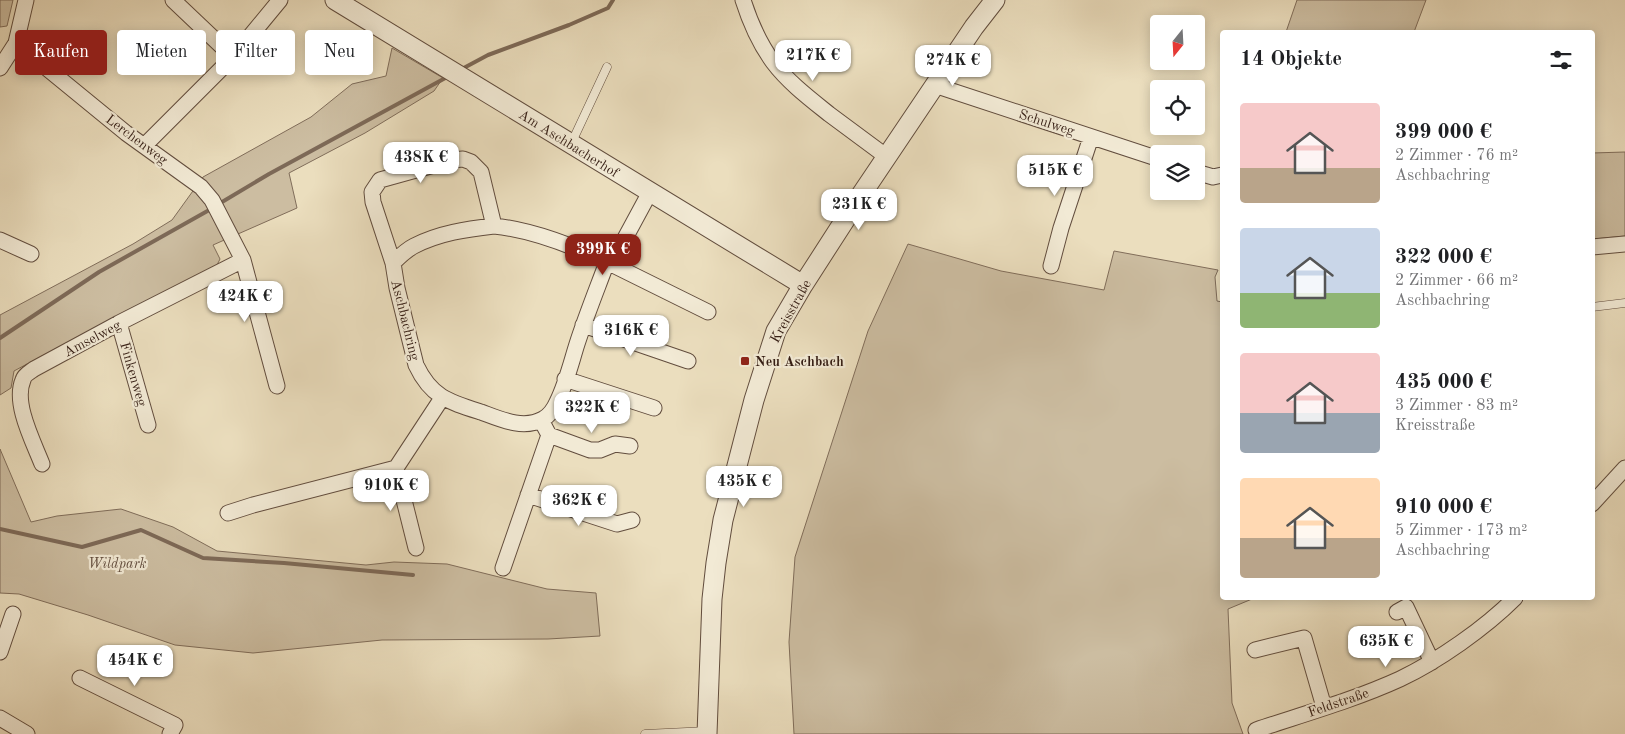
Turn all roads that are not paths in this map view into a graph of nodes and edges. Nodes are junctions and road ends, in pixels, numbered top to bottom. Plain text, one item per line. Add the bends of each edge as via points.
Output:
1 (26, 0) edge
2 (172, 0) edge
3 (280, 0) edge
4 (335, 0) edge
5 (744, 0) edge
6 (995, 0) edge
7 (19, 30) edge
8 (256, 30) edge
9 (216, 41) edge
10 (15, 45) edge
11 (607, 67) dead end
12 (0, 68) edge
13 (56, 75) edge
14 (217, 75) edge
15 (934, 85) junction
16 (1091, 137) junction
17 (571, 144) junction
18 (144, 146) junction
19 (1150, 156) edge
20 (887, 158) junction
21 (1205, 174) edge
22 (1220, 175) edge
23 (650, 192) junction
24 (494, 226) junction
25 (0, 240) edge
26 (1625, 244) edge
27 (1595, 247) edge
28 (31, 254) dead end
29 (241, 255) junction
30 (607, 262) junction
31 (393, 263) junction
32 (1052, 266) dead end
33 (803, 285) junction
34 (1625, 303) edge
35 (1595, 307) edge
36 (708, 312) dead end
37 (119, 323) junction
38 (583, 325) junction
39 (688, 361) dead end
40 (565, 379) junction
41 (277, 386) dead end
42 (442, 398) junction
43 (654, 408) dead end
44 (541, 420) junction
45 (148, 425) dead end
46 (549, 435) junction
47 (630, 446) dead end
48 (42, 464) dead end
49 (396, 468) junction
50 (1625, 468) edge
51 (528, 495) junction
52 (1595, 501) edge
53 (228, 513) dead end
54 (632, 520) dead end
55 (416, 548) dead end
56 (503, 568) dead end
57 (1513, 600) edge
58 (1397, 612) dead end
59 (13, 614) dead end
60 (1255, 650) dead end
61 (0, 652) edge
62 (1432, 662) junction
63 (80, 678) dead end
64 (1324, 707) junction
65 (4, 725) edge
66 (172, 730) edge
67 (1256, 730) dead end
68 (707, 732) edge
69 (27, 734) edge
70 (645, 734) edge

1 - 7 street
2 - 9 street
3 - 8 street
4 - 17 street, Am Aschbacherhof
5 - 20 street via 754,31 780,70 796,87
6 - 15 street, Kreisstraße
10 - 12 street
11 - 17 lane
13 - 18 street, Lerchenweg
14 - 18 street
15 - 16 street, Schulweg
15 - 20 street, Kreisstraße
16 - 19 street, Schulweg
16 - 32 street
17 - 23 street, Am Aschbacherhof
18 - 29 street, Lerchenweg via 201,187 212,200
20 - 33 street, Kreisstraße
21 - 22 street
23 - 30 street via 623,242
23 - 33 street, Am Aschbacherhof
24 - 30 street, Aschbachring via 531,232
24 - 31 street, Aschbachring via 441,235 413,246
24 - 31 street, Aschbachring via 480,172 471,162 452,160 380,180 372,192 373,202
25 - 28 street
26 - 27 street
29 - 37 street, Amselweg
29 - 41 street, Lerchenweg
30 - 36 street, Aschbachring
30 - 38 street
31 - 42 street, Aschbachring via 416,365 422,377
33 - 68 street, Kreisstraße via 776,331 767,355 723,520 712,599
34 - 35 lane
37 - 45 street, Finkenweg
37 - 48 street, Amselweg via 23,378 20,402
38 - 39 street
38 - 40 street
40 - 43 street
40 - 44 street via 557,402
42 - 44 street, Aschbachring via 511,423 527,424
42 - 49 street
44 - 46 street
46 - 47 street via 590,450 615,444
46 - 51 street
49 - 53 street via 252,500
49 - 55 street
50 - 52 street
51 - 54 street via 617,524
51 - 56 street
57 - 62 street, Feldstraße via 1474,633
58 - 62 street via 1406,607
59 - 61 street
60 - 64 street via 1304,638
62 - 64 street, Feldstraße via 1400,679
63 - 66 street
64 - 67 street, Feldstraße
65 - 69 street
68 - 70 lane, Kreisstraße

